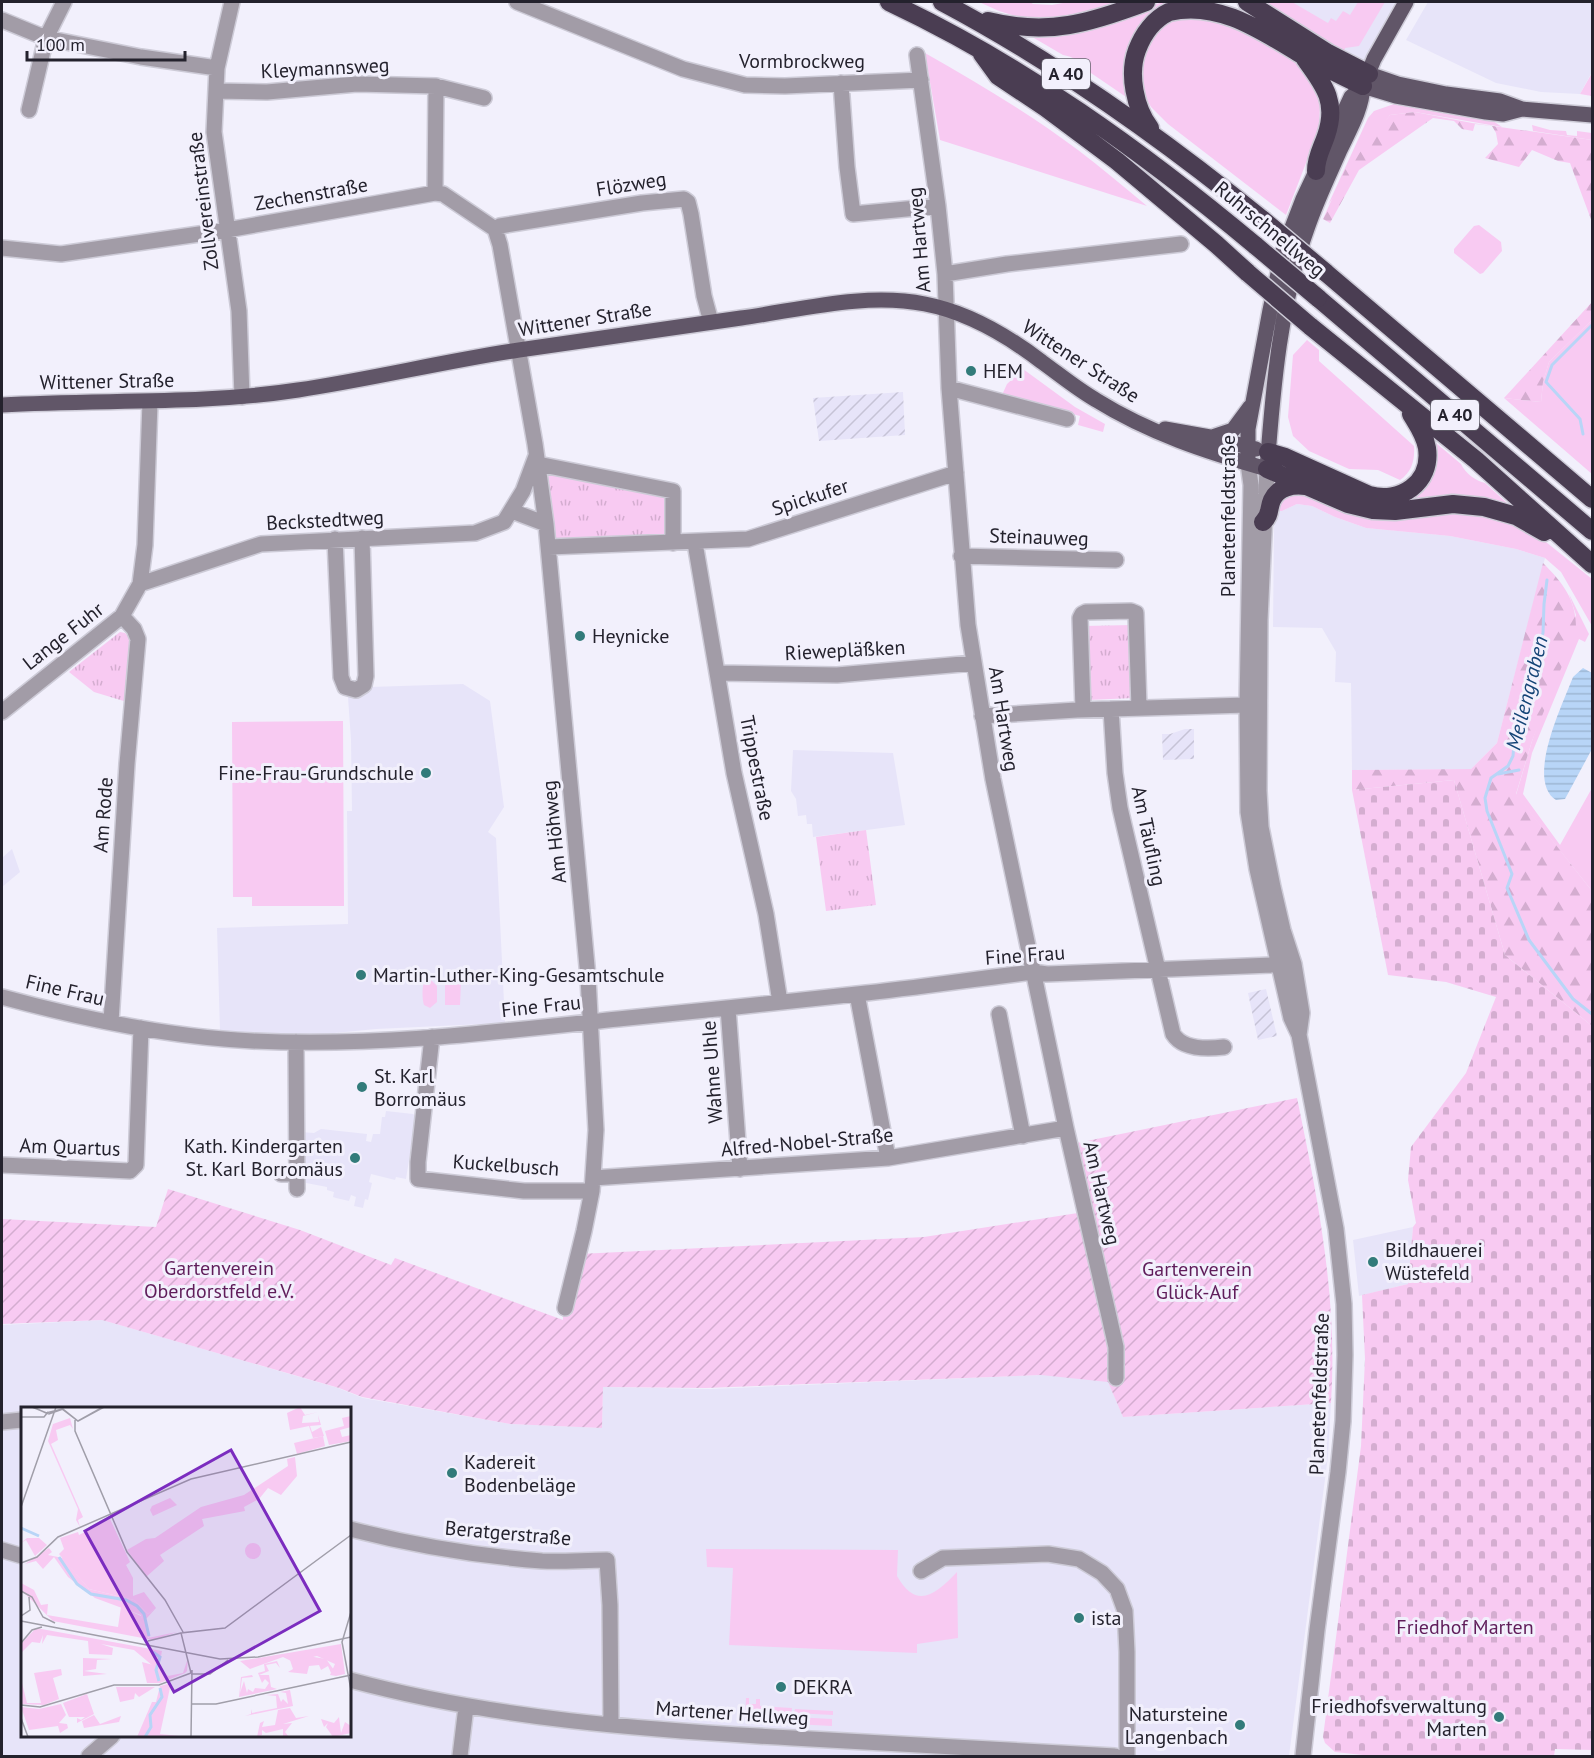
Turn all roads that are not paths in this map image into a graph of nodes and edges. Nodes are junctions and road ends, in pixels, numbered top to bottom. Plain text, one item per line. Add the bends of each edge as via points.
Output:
1 (64, 2) edge
2 (232, 2) edge
3 (517, 2) edge
4 (889, 2) edge
5 (942, 2) edge
6 (1146, 2) edge
7 (1247, 2) edge
8 (1406, 2) edge
9 (969, 15) junction
10 (2, 20) edge
11 (46, 38) junction
12 (980, 50) junction
13 (917, 55) dead end
14 (1302, 55) junction
15 (217, 68) junction
16 (1366, 80) junction
17 (921, 81) junction
18 (841, 83) junction
19 (436, 86) junction
20 (216, 92) junction
21 (484, 98) dead end
22 (29, 110) dead end
23 (1593, 115) edge
24 (1160, 138) junction
25 (1316, 171) junction
26 (435, 193) junction
27 (938, 206) junction
28 (495, 229) junction
29 (226, 230) junction
30 (1181, 244) dead end
31 (2, 248) edge
32 (945, 274) junction
33 (946, 310) junction
34 (711, 322) junction
35 (518, 351) junction
36 (949, 388) junction
37 (242, 397) junction
38 (1398, 398) junction
39 (150, 402) junction
40 (1253, 402) junction
41 (2, 405) edge
42 (1066, 419) dead end
43 (1145, 425) junction
44 (1210, 437) junction
45 (1247, 447) junction
46 (537, 459) junction
47 (1267, 460) junction
48 (1248, 464) junction
49 (957, 473) junction
50 (1313, 488) junction
51 (1593, 499) edge
52 (512, 511) junction
53 (1263, 522) junction
54 (546, 524) junction
55 (1593, 531) edge
56 (362, 538) junction
57 (336, 539) junction
58 (673, 543) junction
59 (695, 543) junction
60 (549, 547) junction
61 (1578, 551) junction
62 (961, 556) junction
63 (1116, 560) dead end
64 (1593, 564) edge
65 (140, 584) junction
66 (122, 616) junction
67 (974, 663) junction
68 (717, 673) junction
69 (1247, 705) junction
70 (1139, 708) junction
71 (1083, 709) junction
72 (1111, 709) junction
73 (2, 712) edge
74 (982, 716) junction
75 (1287, 965) junction
76 (1159, 970) junction
77 (1033, 972) junction
78 (857, 994) junction
79 (2, 997) edge
80 (780, 1002) junction
81 (728, 1008) junction
82 (999, 1014) dead end
83 (111, 1022) junction
84 (591, 1022) junction
85 (141, 1028) junction
86 (432, 1037) junction
87 (296, 1042) junction
88 (1224, 1047) dead end
89 (1066, 1128) junction
90 (1023, 1136) junction
91 (888, 1158) junction
92 (2, 1165) edge
93 (740, 1169) junction
94 (292, 1179) dead end
95 (592, 1184) junction
96 (565, 1308) dead end
97 (1116, 1378) dead end
98 (21, 1420) edge
99 (2, 1422) edge
100 (351, 1529) edge
101 (2, 1550) edge
102 (21, 1556) edge
103 (921, 1571) dead end
104 (351, 1680) edge
105 (466, 1707) junction
106 (611, 1725) junction
107 (111, 1737) edge
108 (887, 1750) edge
109 (89, 1756) edge
110 (460, 1756) edge
111 (1115, 1756) edge
112 (1127, 1756) edge
113 (1303, 1756) edge

1 - 11 street
2 - 15 street, Zollvereinstraße
3 - 18 street, Vormbrockweg via 683,69 715,78 745,85
4 - 12 highway, Ruhrschnellweg / A 40
5 - 9 highway, Ruhrschnellweg / A 40
6 - 9 highway via 1064,27 1010,25
7 - 16 highway
8 - 16 main road
9 - 24 highway, Ruhrschnellweg / A 40
10 - 11 street
11 - 15 street
11 - 22 street
12 - 38 highway, bridge via 998,76 1117,161
12 - 55 highway, Ruhrschnellweg / A 40, bridge via 1036,83 1175,180
13 - 17 street, Am Hartweg
14 - 16 highway
14 - 24 highway via 1216,6 1197,4 1166,14 1144,35 1133,64 1139,108
14 - 25 highway via 1322,82 1329,101 1330,121 1316,159
15 - 20 street, Zollvereinstraße
16 - 23 main road via 1396,96 1486,112 1503,114 1522,109
16 - 25 main road, Planetenfeldstraße via 1351,98
16 - 47 main road, Planetenfeldstraße via 1362,103 1328,176 1296,264 1277,356
17 - 18 street, Vormbrockweg
17 - 27 street, Am Hartweg
18 - 27 street via 853,214
19 - 20 street, Kleymannsweg via 357,84
19 - 21 street, Kleymannsweg
19 - 26 street
20 - 29 street, Zollvereinstraße via 214,132
24 - 51 highway, Ruhrschnellweg / A 40, bridge
25 - 40 main road, Planetenfeldstraße via 1283,251
26 - 28 street via 443,194
26 - 29 street, Zechenstraße
27 - 32 street, Am Hartweg
28 - 34 street, Flözweg via 610,207 684,199 691,214
28 - 35 street
29 - 31 street, Zechenstraße via 61,254
29 - 37 street, Zollvereinstraße via 239,311
30 - 32 street
32 - 33 street, Am Hartweg
33 - 34 main road, Wittener Straße via 924,303 852,302
33 - 36 street, Am Hartweg
33 - 43 main road, Wittener Straße via 1008,339 1094,399
34 - 35 main road, Wittener Straße
35 - 37 main road, Wittener Straße
35 - 46 street, Am Höhweg
36 - 42 street
36 - 49 street, Am Hartweg
37 - 39 main road, Wittener Straße
38 - 47 highway via 1426,442 1428,462 1424,473 1398,496 1369,495 1285,457
38 - 61 highway via 1476,460
39 - 41 main road, Wittener Straße
39 - 65 street
40 - 44 main road via 1233,430
40 - 45 main road, Planetenfeldstraße
43 - 44 main road, Wittener Straße
43 - 48 main road, Wittener Straße via 1166,437
44 - 45 main road, Wittener Straße
45 - 47 main road, Wittener Straße
45 - 48 main road, Planetenfeldstraße
46 - 52 street, Beckstedtweg
46 - 54 street, Am Höhweg
46 - 58 street via 674,491
47 - 48 main road, Wittener Straße
47 - 50 highway
47 - 53 street, Planetenfeldstraße
48 - 69 street, Planetenfeldstraße via 1251,486
49 - 59 street, Spickufer via 748,539
49 - 62 street, Am Hartweg
50 - 53 highway via 1290,485 1280,491
50 - 61 highway via 1372,510 1453,504 1484,507 1526,521
52 - 54 street
52 - 56 street, Beckstedtweg via 504,522 475,533
53 - 75 street, Planetenfeldstraße via 1258,791
54 - 60 street, Am Höhweg
56 - 57 street, Beckstedtweg
56 - 57 street via 366,676 364,685 356,690 345,687 341,677
57 - 65 street, Beckstedtweg via 261,544
58 - 59 street, Spickufer
58 - 60 street, Spickufer
59 - 68 street, Trippestraße
60 - 84 street, Am Höhweg
61 - 64 highway
62 - 63 street, Steinauweg
62 - 67 street, Am Hartweg
65 - 66 street, Lange Fuhr
66 - 73 street, Lange Fuhr
66 - 83 street, Am Rode via 138,639
67 - 68 street, Riewepläßken via 837,675
67 - 74 street, Am Hartweg
68 - 80 street, Trippestraße
69 - 70 street
69 - 75 street, Planetenfeldstraße via 1251,833 1257,869
70 - 71 street via 1136,613 1131,611 1086,612 1080,618
70 - 72 street
71 - 72 street
71 - 74 street
72 - 76 street, Am Täufling via 1120,808
74 - 77 street, Am Hartweg
75 - 76 street, Fine Frau
75 - 113 street, Planetenfeldstraße via 1291,1018 1299,1035 1337,1236 1344,1304 1338,1472
76 - 77 street, Fine Frau
76 - 88 street via 1176,1038 1207,1050
77 - 78 street, Fine Frau
77 - 89 street, Am Hartweg
78 - 80 street, Fine Frau
78 - 91 street
79 - 83 street, Fine Frau
80 - 81 street, Fine Frau
81 - 84 street, Fine Frau
81 - 93 street, Wahne Uhle
82 - 90 street
83 - 85 street, Fine Frau
84 - 86 street, Fine Frau
84 - 95 street, Am Höhweg via 596,1130
85 - 87 street, Fine Frau via 240,1040
85 - 92 street, Am Quartus via 136,1165 130,1171
86 - 87 street, Fine Frau
86 - 95 street, Kuckelbusch via 418,1179 524,1191
87 - 94 street
89 - 90 street, Alfred-Nobel-Straße
89 - 97 street, Am Hartweg via 1116,1347
90 - 91 street, Alfred-Nobel-Straße
91 - 93 street, Alfred-Nobel-Straße
93 - 95 street, Alfred-Nobel-Straße
95 - 96 street, Am Höhweg
98 - 99 street
100 - 106 street, Beratgerstraße via 474,1553 543,1561 607,1560
101 - 102 street
103 - 112 street via 943,1558 1048,1554 1079,1559 1102,1573 1116,1590 1125,1611
104 - 105 street, Martener Hellweg
105 - 106 street, Martener Hellweg
105 - 110 street
106 - 108 street, Martener Hellweg
107 - 109 street
108 - 111 street, Martener Hellweg

